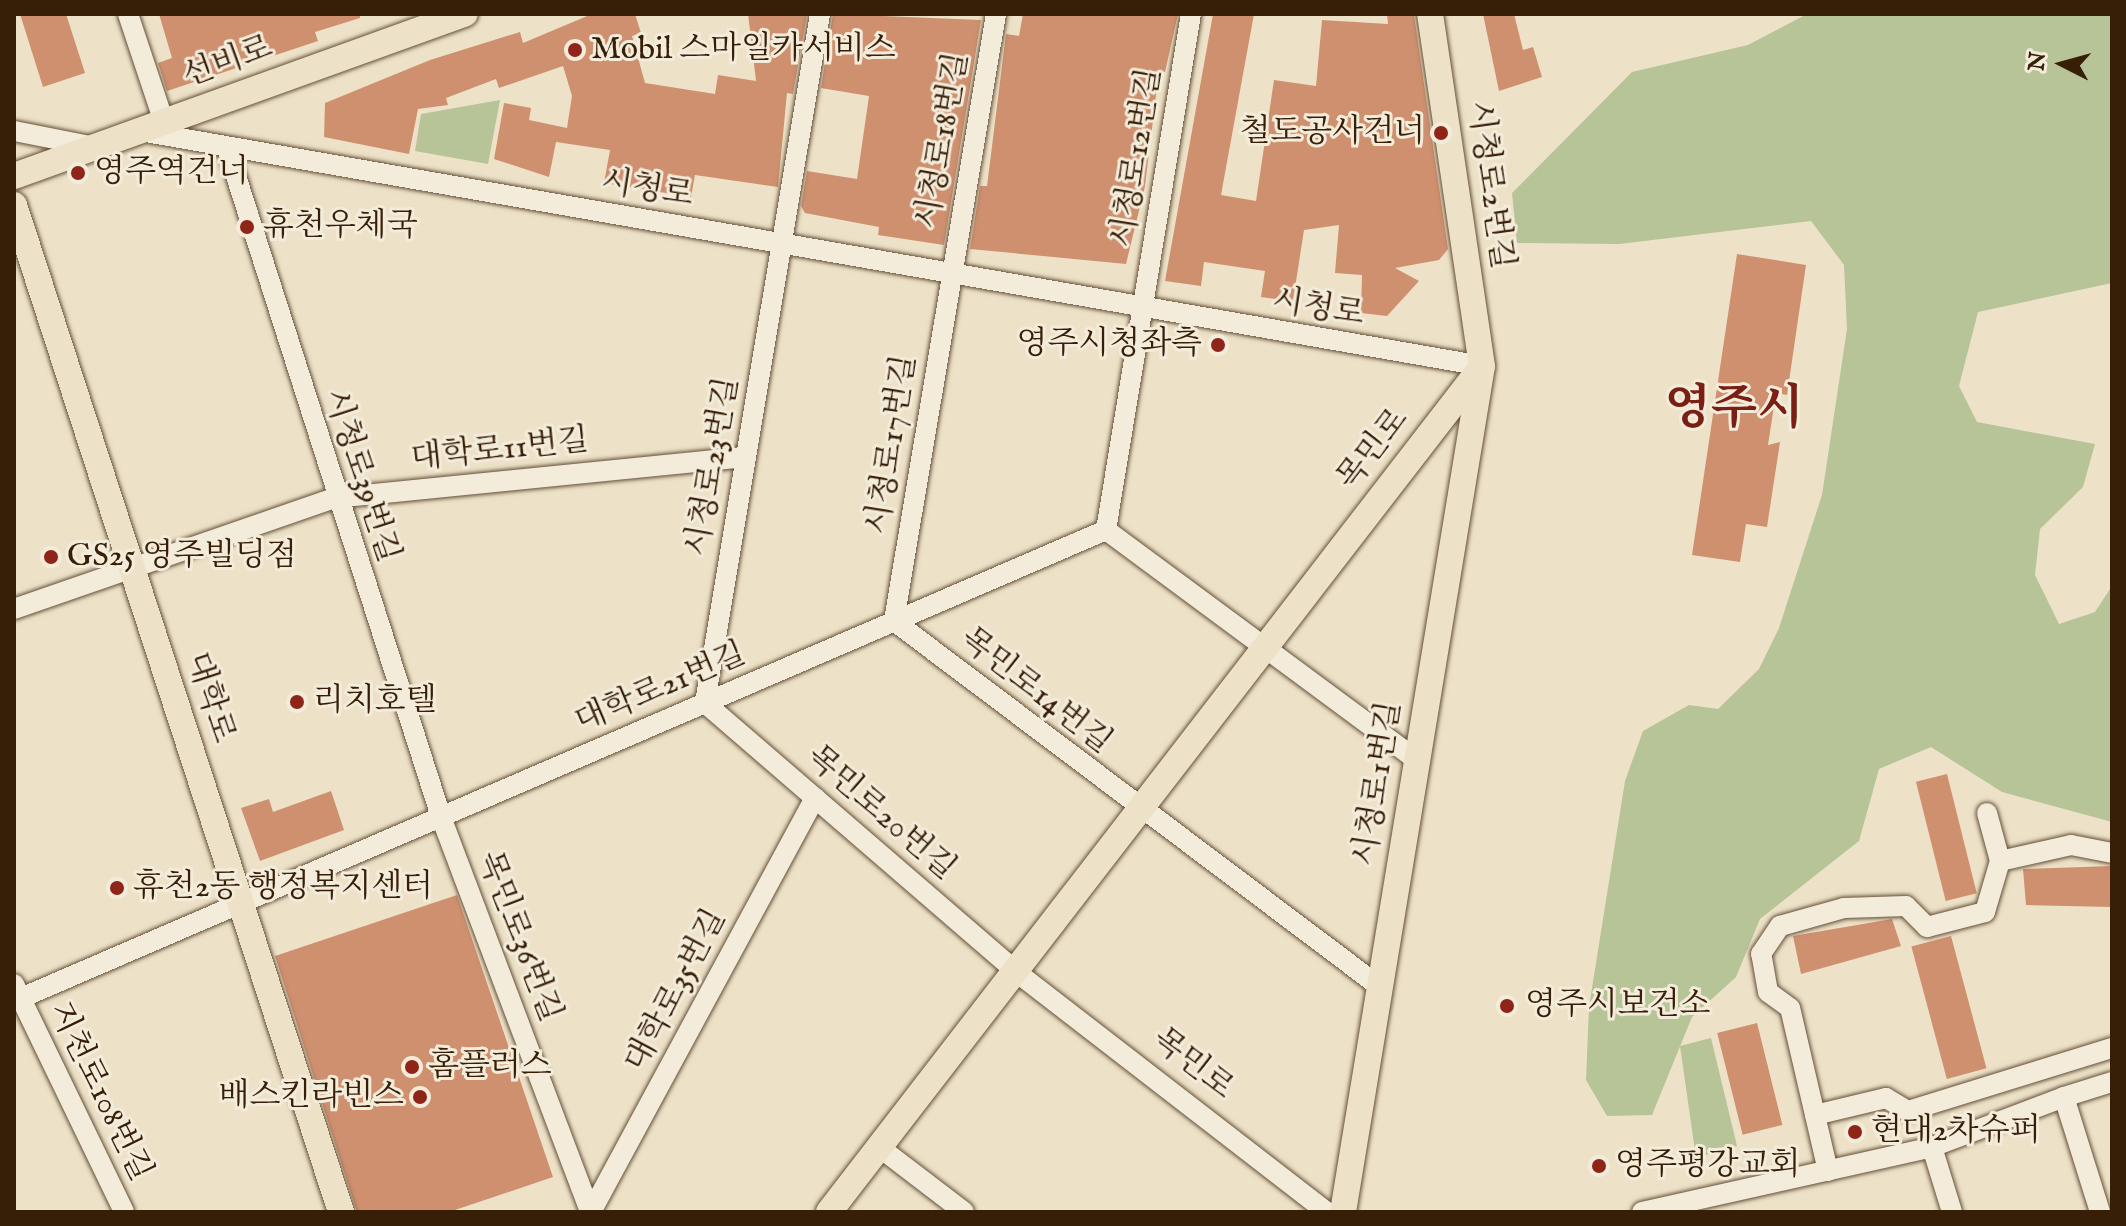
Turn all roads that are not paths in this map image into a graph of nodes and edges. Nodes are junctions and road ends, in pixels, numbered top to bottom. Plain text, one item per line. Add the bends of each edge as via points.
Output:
1 (128, 14) edge
2 (465, 14) edge
3 (820, 14) edge
4 (996, 14) edge
5 (1191, 14) edge
6 (1430, 14) edge
7 (152, 126) junction
8 (14, 131) edge
9 (95, 147) junction
10 (228, 151) junction
11 (14, 176) edge
12 (14, 205) edge
13 (787, 243) junction
14 (951, 279) junction
15 (1144, 311) junction
16 (1482, 366) junction
17 (743, 457) junction
18 (334, 498) junction
19 (1106, 530) junction
20 (130, 567) junction
21 (14, 609) edge
22 (894, 621) junction
23 (1262, 652) junction
24 (705, 703) junction
25 (1417, 760) junction
26 (815, 798) junction
27 (1139, 810) junction
28 (1987, 813) dead end
29 (441, 817) junction
30 (2112, 853) edge
31 (2000, 861) junction
32 (240, 901) junction
33 (1015, 971) junction
34 (1380, 987) junction
35 (16, 994) edge
36 (2112, 1048) edge
37 (2112, 1082) edge
38 (2064, 1097) junction
39 (1815, 1115) junction
40 (879, 1147) junction
41 (1932, 1147) junction
42 (1828, 1171) junction
43 (124, 1212) edge
44 (341, 1212) edge
45 (591, 1212) edge
46 (829, 1212) edge
47 (964, 1212) edge
48 (1327, 1212) edge
49 (1343, 1212) edge
50 (1642, 1212) edge
51 (1952, 1212) edge
52 (2100, 1212) edge

1 - 7 street
2 - 7 main road, 선비로
3 - 13 street, 시청로23번길
4 - 14 street, 시청로18번길
5 - 15 street, 시청로12번길
6 - 16 main road, 시청로2번길
7 - 9 main road, 선비로
7 - 10 street, 시청로
8 - 9 street
9 - 11 main road, 선비로
10 - 13 street, 시청로
10 - 18 street, 시청로39번길
12 - 20 main road, 대학로
13 - 14 street, 시청로
13 - 17 street, 시청로23번길
14 - 15 street, 시청로
14 - 22 street, 시청로17번길
15 - 16 street, 시청로
15 - 19 street
16 - 23 main road, 목민로
16 - 25 main road, 시청로1번길
17 - 18 street, 대학로11번길
17 - 24 street, 시청로23번길
18 - 20 street, 대학로11번길
18 - 29 street, 시청로39번길
19 - 22 street, 대학로21번길
19 - 23 street
20 - 21 street, 대학로11번길
20 - 32 main road, 대학로
22 - 24 street, 대학로21번길
22 - 27 street, 목민로14번길
23 - 25 street
23 - 27 main road, 목민로
24 - 26 street, 목민로20번길
24 - 29 street, 대학로21번길
25 - 34 main road, 시청로1번길
26 - 33 street, 목민로20번길
26 - 45 street, 대학로35번길
27 - 33 main road, 목민로
27 - 34 street
28 - 31 street
29 - 32 street, 대학로21번길
29 - 45 street, 목민로36번길
30 - 31 street via 2071,845
31 - 39 street via 1985,912 1927,927 1906,906 1844,908 1780,926 1761,954 1768,992 1790,1008
32 - 35 street, 대학로21번길
32 - 44 main road, 대학로
33 - 40 main road, 목민로
33 - 48 street, 목민로
34 - 49 main road, 시청로1번길
35 - 43 street, 지천로108번길
36 - 39 street via 1908,1111 1886,1098
37 - 38 street
38 - 41 street
38 - 52 street
39 - 42 street
40 - 46 main road, 목민로
40 - 47 street
41 - 42 street
41 - 51 street
42 - 50 street

